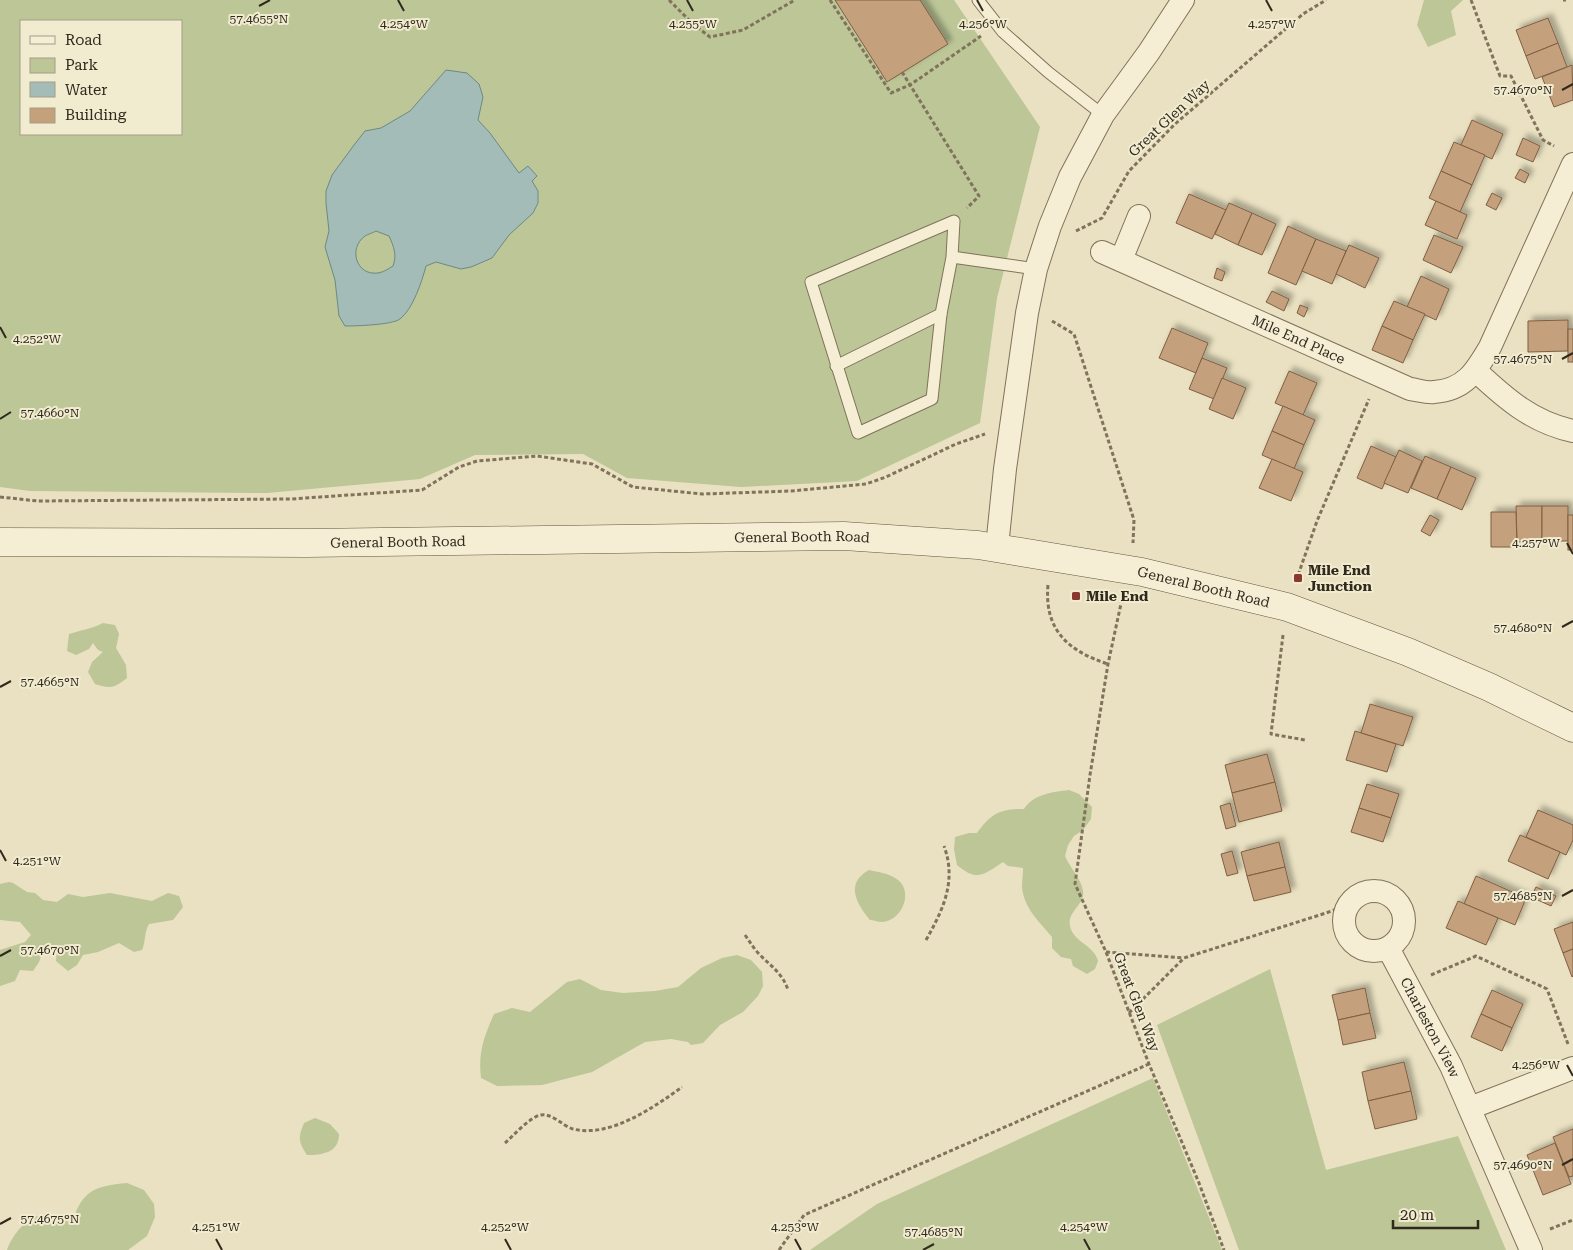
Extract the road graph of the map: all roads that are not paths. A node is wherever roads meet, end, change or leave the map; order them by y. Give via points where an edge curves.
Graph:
1 (978, 0) edge
2 (1183, 0) edge
3 (1103, 115) junction
4 (1573, 164) edge
5 (1139, 216) dead end
6 (952, 258) junction
7 (1036, 269) junction
8 (942, 314) junction
9 (836, 366) junction
10 (1476, 371) junction
11 (1573, 431) edge
12 (0, 542) edge
13 (997, 547) junction
14 (1573, 728) edge
15 (1388, 948) junction
16 (1571, 1058) edge
17 (1470, 1108) junction
18 (1531, 1250) edge

1 - 3 lane via 1003,32
2 - 3 street
3 - 7 street via 1070,178
4 - 10 street, Mile End Place
5 - 10 street, Mile End Place via 1112,256 1410,388 1433,392 1458,386
6 - 7 lane
6 - 8 lane
6 - 9 lane via 954,221 811,282
7 - 13 street via 1027,314
8 - 9 lane
8 - 9 lane via 932,399 858,433
10 - 11 street via 1533,418
12 - 13 street, General Booth Road via 307,543 844,536
13 - 14 street, General Booth Road via 1142,572 1287,607 1408,652
15 - 15 street via 1396,942 1404,924 1400,906 1387,893 1378,890 1360,893 1344,914 1346,934 1360,948 1369,951
15 - 17 street, Charleston View
16 - 17 street
17 - 18 street, Charleston View

